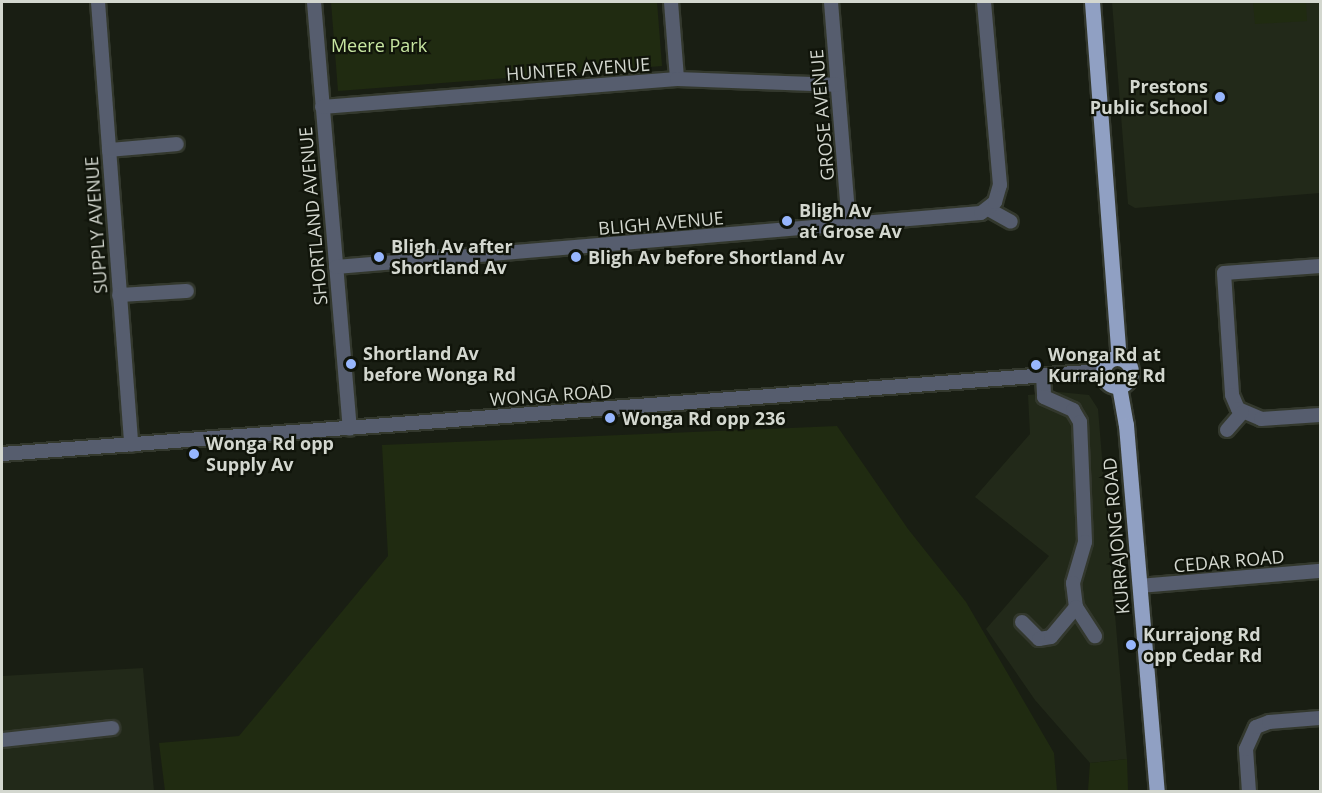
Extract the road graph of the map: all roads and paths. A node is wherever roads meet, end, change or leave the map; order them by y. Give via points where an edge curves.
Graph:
1 (99, 2) edge
2 (314, 2) edge
3 (671, 2) edge
4 (831, 2) edge
5 (984, 2) edge
6 (1092, 2) edge
7 (677, 79) junction
8 (837, 85) junction
9 (322, 107) junction
10 (177, 144) dead end
11 (109, 150) junction
12 (988, 209) junction
13 (1011, 222) dead end
14 (849, 226) junction
15 (1320, 266) edge
16 (336, 267) junction
17 (187, 291) dead end
18 (119, 295) junction
19 (1119, 358) junction
20 (1102, 371) junction
21 (1042, 375) junction
22 (1119, 386) junction
23 (1242, 413) junction
24 (1320, 415) edge
25 (350, 428) junction
26 (1227, 430) dead end
27 (131, 445) junction
28 (2, 454) edge
29 (1320, 571) edge
30 (1140, 586) junction
31 (1076, 607) junction
32 (1022, 622) dead end
33 (1095, 636) dead end
34 (1320, 718) edge
35 (112, 728) dead end
36 (2, 740) edge
37 (1157, 792) edge
38 (1249, 792) edge

1 - 11 street, SUPPLY AVENUE
2 - 9 street, SHORTLAND AVENUE
3 - 7 street
4 - 8 street, GROSE AVENUE
5 - 12 street via 999,185
6 - 19 main road
7 - 8 street, HUNTER AVENUE
7 - 9 street, HUNTER AVENUE
8 - 14 street, GROSE AVENUE
9 - 16 street, SHORTLAND AVENUE
10 - 11 street
11 - 18 street, SUPPLY AVENUE
12 - 13 street
12 - 14 street, BLIGH AVENUE via 972,215
14 - 16 street, BLIGH AVENUE
15 - 23 street via 1224,273 1232,395
16 - 25 street, SHORTLAND AVENUE
17 - 18 street
18 - 27 street, SUPPLY AVENUE
19 - 20 main road via 1109,359
19 - 22 main road via 1131,370 1128,380
20 - 21 street, WONGA ROAD
20 - 22 main road via 1107,382
21 - 25 street, WONGA ROAD
21 - 31 street via 1044,397 1073,410 1080,422 1085,542 1074,571
22 - 30 main road, KURRAJONG ROAD
23 - 24 street via 1261,419
23 - 26 street
25 - 27 street, WONGA ROAD
27 - 28 street, WONGA ROAD
29 - 30 street, CEDAR ROAD
30 - 37 main road, KURRAJONG ROAD
31 - 32 street via 1051,637 1039,639
31 - 33 street
34 - 38 street via 1269,722 1256,728 1246,749
35 - 36 street

